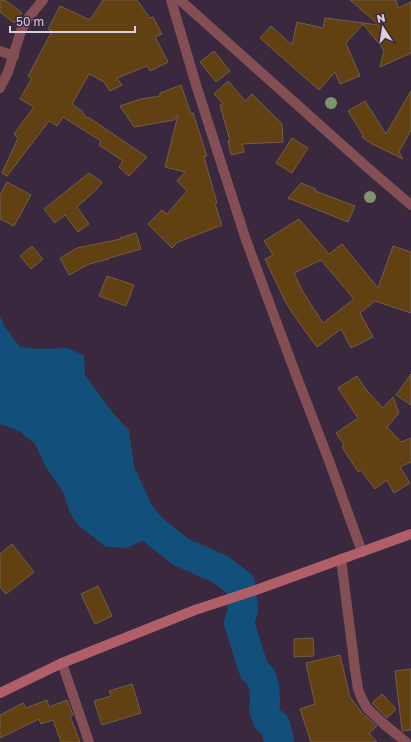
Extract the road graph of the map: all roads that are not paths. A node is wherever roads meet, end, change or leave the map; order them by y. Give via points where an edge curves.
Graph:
1 (43, 0) edge
2 (171, 0) edge
3 (180, 0) edge
4 (0, 51) edge
5 (14, 56) junction
6 (0, 88) edge
7 (411, 205) edge
8 (411, 534) edge
9 (362, 552) junction
10 (341, 559) junction
11 (62, 663) junction
12 (0, 693) edge
13 (89, 742) edge
14 (406, 742) edge

1 - 5 street via 28,17
2 - 9 street via 246,240
3 - 7 street
4 - 5 street
5 - 6 street
8 - 9 street
9 - 10 street
10 - 11 street via 195,610
10 - 14 street via 360,694 367,708
11 - 12 street
11 - 13 street

